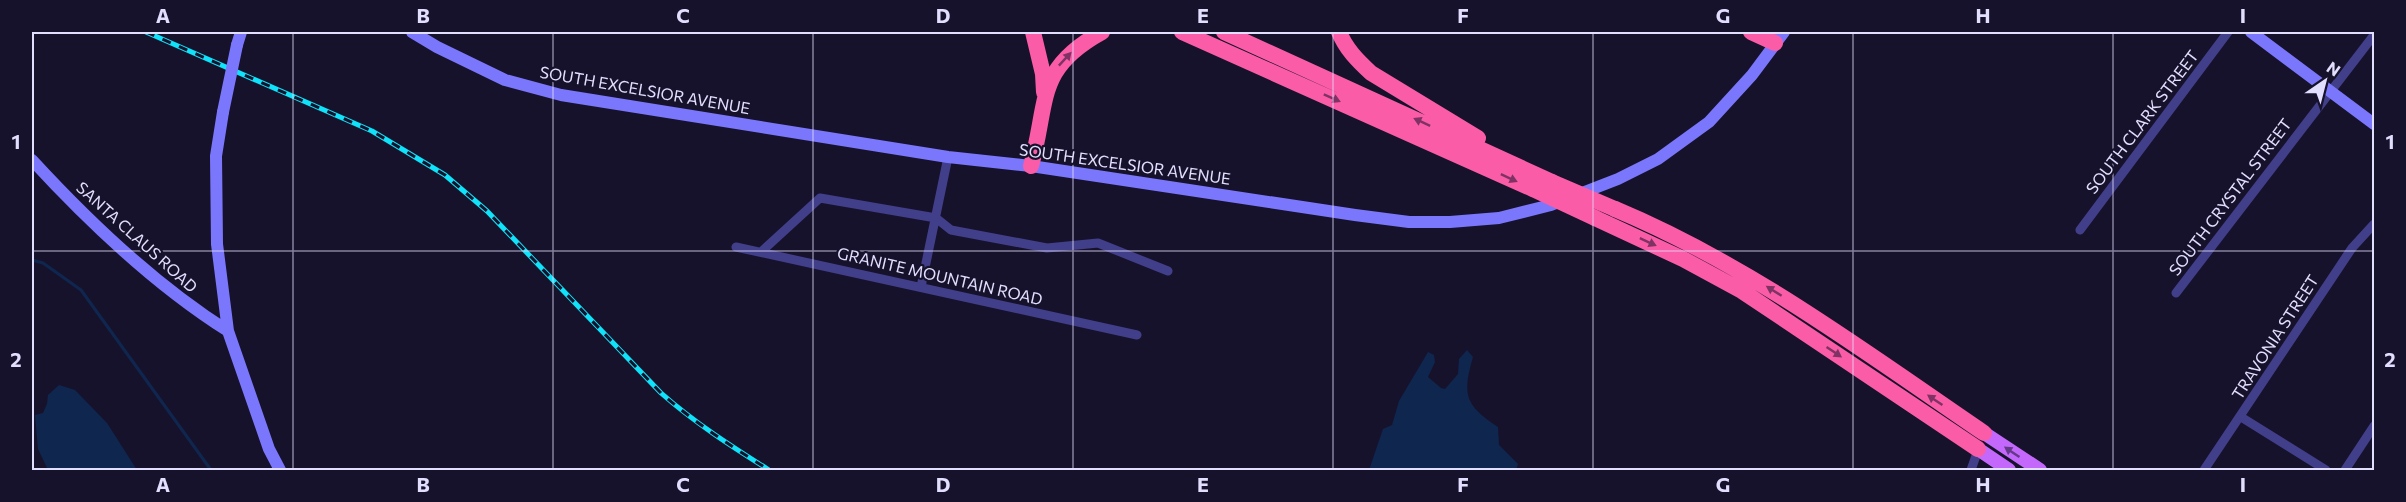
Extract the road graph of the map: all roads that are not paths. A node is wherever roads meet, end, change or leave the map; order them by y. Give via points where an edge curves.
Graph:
1 (241, 32) edge
2 (412, 32) edge
3 (1033, 32) edge
4 (1102, 32) edge
5 (1166, 32) edge
6 (1182, 32) edge
7 (1224, 32) edge
8 (1339, 32) edge
9 (1751, 32) edge
10 (2228, 32) edge
11 (2251, 32) edge
12 (2374, 35) edge
13 (1780, 37) edge
14 (1303, 85) junction
15 (2330, 91) junction
16 (1045, 100) junction
17 (2374, 124) edge
18 (948, 157) junction
19 (32, 160) edge
20 (1031, 166) junction
21 (1550, 181) junction
22 (936, 218) junction
23 (2374, 224) edge
24 (2080, 230) dead end
25 (736, 246) dead end
26 (761, 252) junction
27 (1168, 271) dead end
28 (921, 287) junction
29 (2176, 293) dead end
30 (228, 331) junction
31 (1137, 335) dead end
32 (2241, 417) junction
33 (2374, 426) edge
34 (1984, 433) junction
35 (1978, 449) junction
36 (280, 471) edge
37 (1971, 471) edge
38 (2009, 471) edge
39 (2040, 471) edge
40 (2204, 471) edge
41 (2326, 471) edge
42 (2345, 471) edge

1 - 30 street, bridge via 216,156 217,244
2 - 18 street, SOUTH EXCELSIOR AVENUE via 505,80 561,95
3 - 16 highway
16 -> 4 highway via 1049,82 1066,56
5 - 14 highway
6 - 14 highway
21 -> 7 highway
8 - 21 highway via 1350,52 1371,73
9 - 13 highway
10 - 24 street, SOUTH CLARK STREET
11 - 15 street
12 - 15 street, SOUTH CRYSTAL STREET
13 - 20 street, SOUTH EXCELSIOR AVENUE via 1709,123 1658,159 1551,206 1499,218 1409,222
14 -> 35 highway, bridge via 1683,259 1742,291
15 - 17 street
15 - 29 street, SOUTH CRYSTAL STREET
16 - 20 highway
18 - 20 street, SOUTH EXCELSIOR AVENUE
18 - 22 street
19 - 30 street, SANTA CLAUS ROAD via 152,276
34 -> 21 highway, bridge via 1771,289 1692,245
22 - 26 street via 820,198
22 - 27 street via 951,230 1047,248 1098,243
22 - 28 street
23 - 32 street, TRAVONIA STREET via 2352,248
25 - 26 street, GRANITE MOUNTAIN ROAD
26 - 28 street, GRANITE MOUNTAIN ROAD
28 - 31 street, GRANITE MOUNTAIN ROAD
30 - 36 street
32 - 40 street, TRAVONIA STREET
32 - 41 street
33 - 42 street
34 - 35 street
39 -> 34 main road
35 - 37 street
35 - 38 main road

